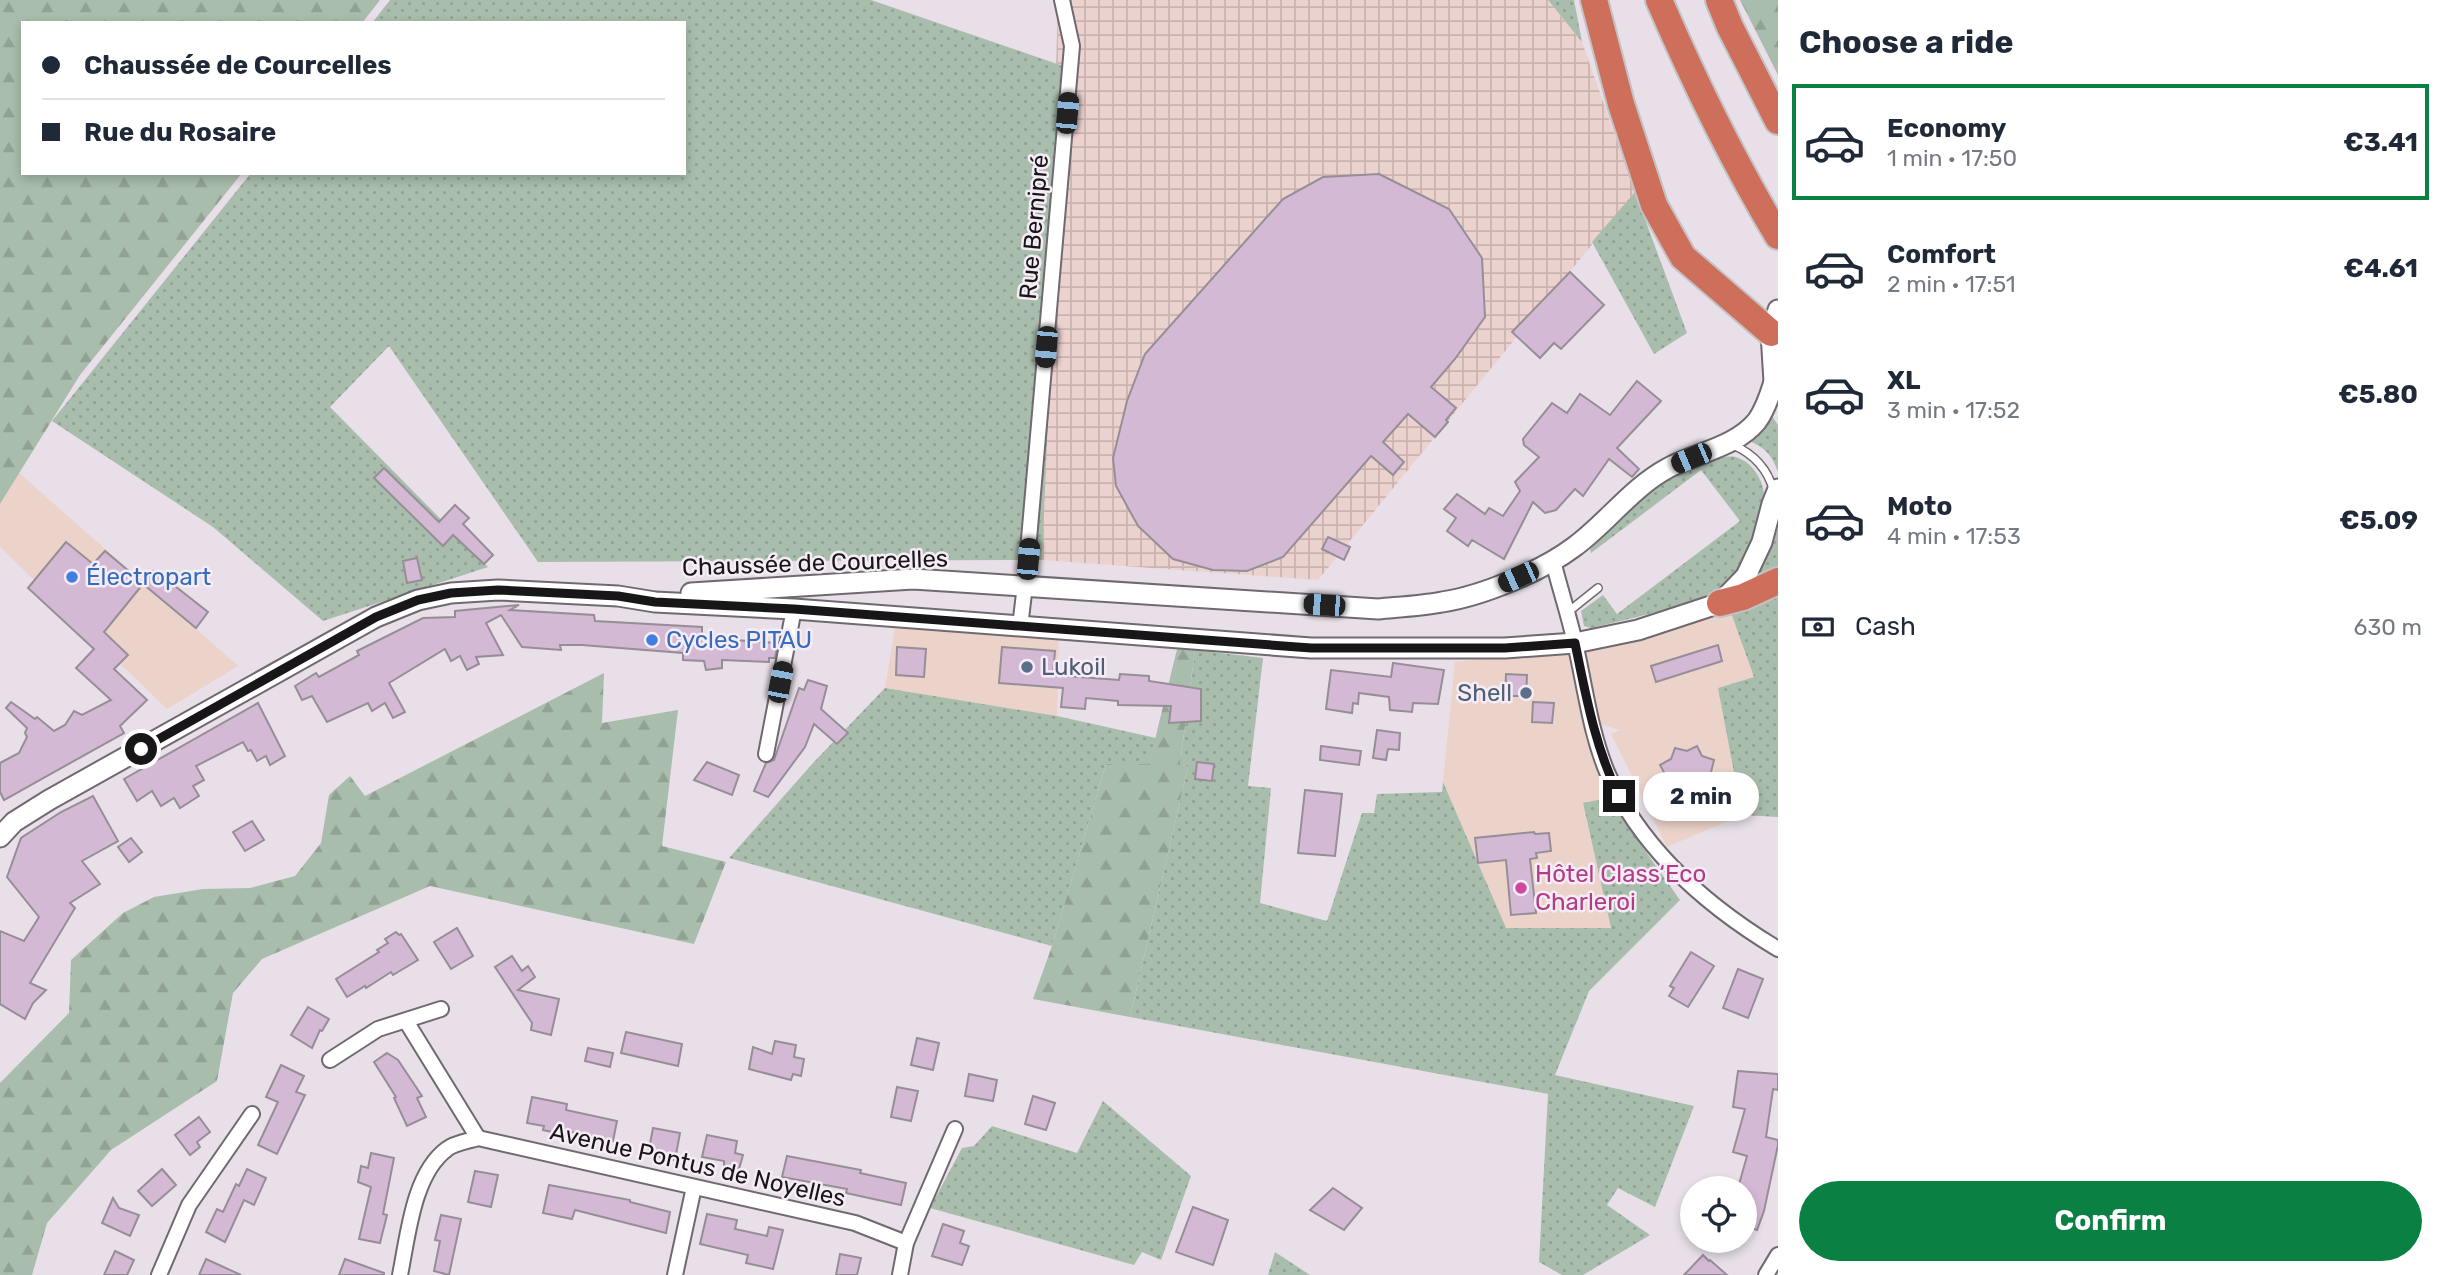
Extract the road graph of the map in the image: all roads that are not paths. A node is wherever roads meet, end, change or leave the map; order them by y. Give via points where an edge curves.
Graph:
1 (1062, 0) edge
2 (1594, 0) edge
3 (1659, 0) edge
4 (1719, 0) edge
5 (1778, 121) edge
6 (1778, 236) edge
7 (1774, 321) edge
8 (1776, 386) edge
9 (1727, 442) junction
10 (1777, 492) edge
11 (1553, 561) junction
12 (1778, 581) edge
13 (802, 585) junction
14 (1025, 586) junction
15 (1598, 588) dead end
16 (618, 596) junction
17 (1720, 603) junction
18 (794, 609) junction
19 (1567, 613) junction
20 (1020, 626) junction
21 (1575, 643) junction
22 (766, 754) dead end
23 (0, 837) edge
24 (1778, 949) edge
25 (441, 1009) dead end
26 (406, 1021) junction
27 (330, 1060) dead end
28 (252, 1114) dead end
29 (955, 1129) dead end
30 (478, 1138) junction
31 (694, 1187) junction
32 (906, 1243) junction
33 (1778, 1255) edge
34 (159, 1275) edge
35 (400, 1275) edge
36 (676, 1275) edge
37 (900, 1275) edge
38 (1766, 1275) edge

1 - 14 street, Rue Bernipré via 1072,46
2 - 7 highway via 1654,205 1683,257
3 - 6 highway
4 - 5 highway
7 - 8 main road
8 - 9 main road, Chaussée de Courcelles via 1757,421
9 - 10 lane via 1747,451 1760,464
9 - 11 main road, Chaussée de Courcelles via 1658,475
10 - 17 main road, Chaussée de Courcelles via 1746,576
11 - 14 main road, Chaussée de Courcelles via 1501,585 1444,602 1378,609
11 - 19 street
12 - 17 highway
13 - 14 main road, Chaussée de Courcelles via 913,579
13 - 16 main road, Chaussée de Courcelles
13 - 18 main road
14 - 20 street, Rue Bernipré
15 - 19 lane
16 - 18 main road, Chaussée de Courcelles
16 - 23 main road, Chaussée de Courcelles via 498,590 418,600 376,617 49,800 14,822
17 - 21 main road, Chaussée de Courcelles via 1638,630
18 - 20 main road, Chaussée de Courcelles
18 - 22 street, Chaussée de Courcelles
19 - 21 street
20 - 21 main road, Chaussée de Courcelles via 1311,648 1505,648
21 - 24 street via 1588,712 1606,771 1626,809 1657,850 1714,907
25 - 26 street
26 - 27 street via 378,1029
26 - 30 street
28 - 34 street via 189,1205
29 - 32 street
30 - 31 street, Avenue Pontus de Noyelles
30 - 35 street via 448,1148 427,1172 415,1201
31 - 32 street, Avenue Pontus de Noyelles via 855,1223
31 - 36 street
32 - 37 street
33 - 38 street

